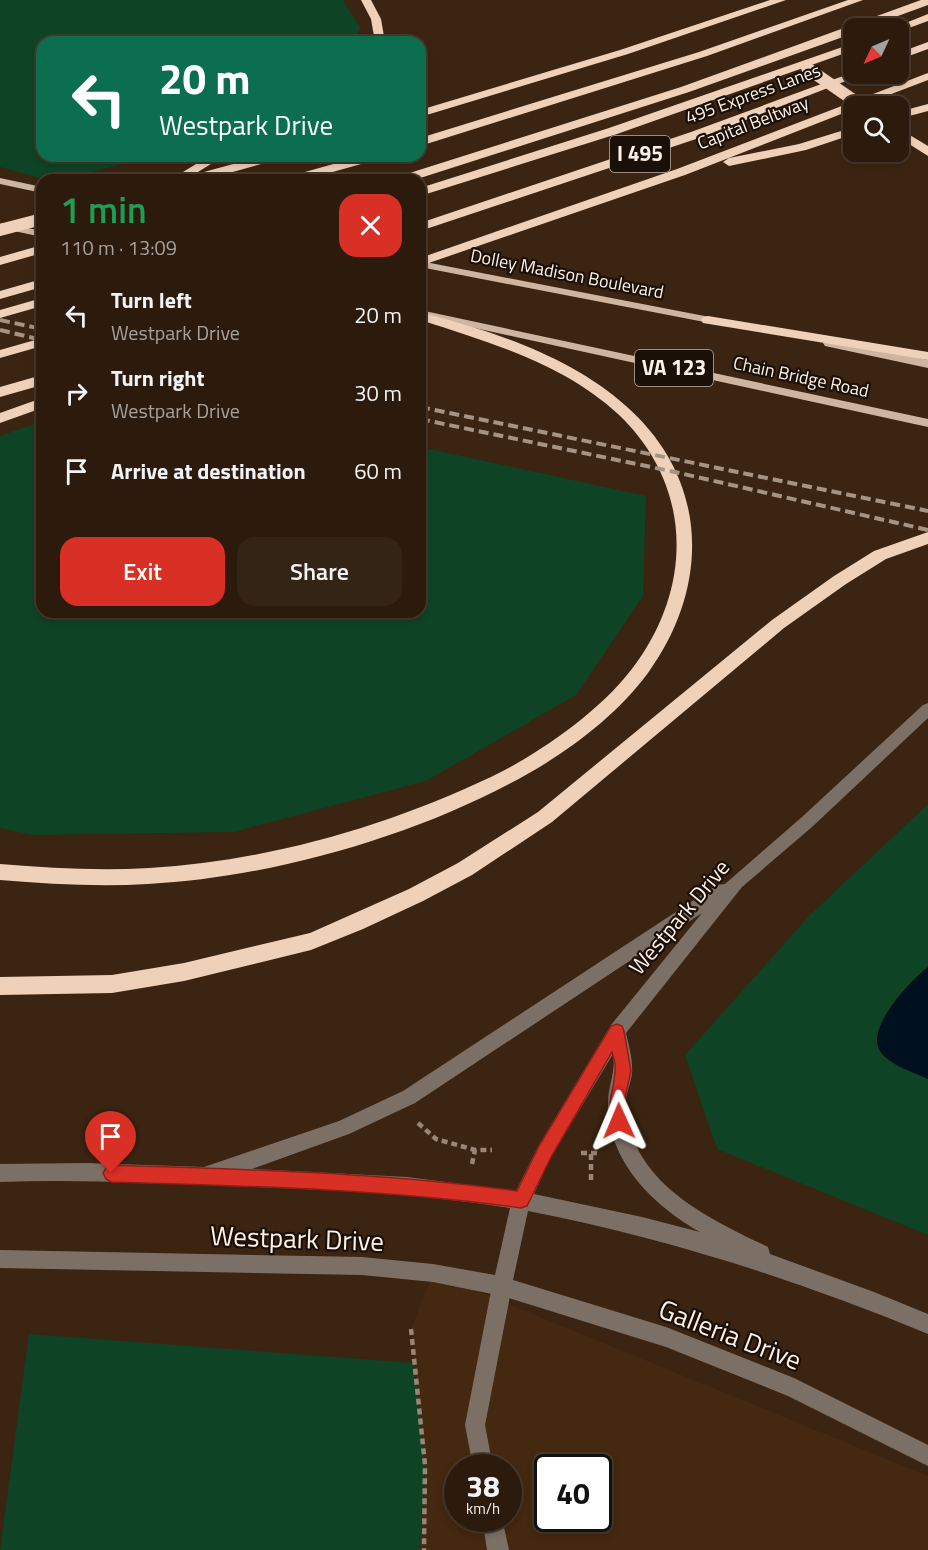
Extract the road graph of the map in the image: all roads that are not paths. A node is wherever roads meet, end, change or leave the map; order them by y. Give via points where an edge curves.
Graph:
1 (366, 0) edge
2 (781, 0) edge
3 (858, 0) edge
4 (928, 1) edge
5 (928, 17) edge
6 (884, 18) edge
7 (909, 25) edge
8 (843, 34) edge
9 (379, 36) edge
10 (928, 45) edge
11 (843, 51) edge
12 (909, 53) edge
13 (787, 55) junction
14 (804, 67) junction
15 (928, 76) edge
16 (843, 80) edge
17 (847, 96) edge
18 (928, 108) edge
19 (426, 112) edge
20 (909, 113) edge
21 (843, 134) edge
22 (909, 139) edge
23 (426, 140) edge
24 (928, 152) edge
25 (208, 162) edge
26 (254, 162) edge
27 (354, 162) edge
28 (681, 172) junction
29 (186, 174) edge
30 (211, 174) edge
31 (312, 174) edge
32 (421, 174) edge
33 (0, 181) edge
34 (36, 189) edge
35 (426, 190) edge
36 (36, 221) edge
37 (0, 225) edge
38 (426, 225) edge
39 (0, 230) edge
40 (36, 233) edge
41 (36, 251) edge
42 (0, 261) edge
43 (426, 261) edge
44 (426, 264) edge
45 (36, 285) edge
46 (0, 295) edge
47 (36, 304) edge
48 (0, 314) edge
49 (426, 316) edge
50 (426, 317) edge
51 (708, 320) junction
52 (36, 344) edge
53 (0, 354) edge
54 (928, 356) edge
55 (928, 364) edge
56 (36, 382) edge
57 (0, 392) edge
58 (36, 406) edge
59 (0, 418) edge
60 (928, 423) edge
61 (928, 538) edge
62 (928, 709) edge
63 (0, 872) edge
64 (736, 882) junction
65 (0, 986) edge
66 (617, 1031) junction
67 (0, 1173) edge
68 (200, 1176) junction
69 (521, 1200) junction
70 (0, 1259) edge
71 (804, 1276) junction
72 (502, 1286) junction
73 (928, 1324) edge
74 (481, 1454) edge
75 (928, 1456) edge
76 (495, 1532) edge
77 (498, 1550) edge

1 - 9 highway
2 - 19 highway
3 - 23 highway via 703,54
4 - 6 highway
5 - 7 highway
8 - 13 highway
10 - 12 highway
11 - 14 highway
13 - 14 highway
13 - 32 highway
14 - 17 highway, bridge
14 - 35 highway
15 - 28 highway, Capital Beltway / I 495
16 - 38 highway, 495 Express Lanes / I 495 via 695,135
18 - 20 highway
21 - 28 highway via 802,147
22 - 24 highway
25 - 29 highway
26 - 30 highway
27 - 31 highway
28 - 43 highway, Capital Beltway / I 495
33 - 34 main road
36 - 39 highway, bridge
37 - 40 main road
41 - 42 highway
44 - 51 main road, Dolley Madison Boulevard / VA 123
45 - 46 highway
47 - 48 highway
49 - 60 main road, Chain Bridge Road / VA 123
50 - 63 highway via 533,354 570,372 626,412 672,475 682,500 686,531 684,567 676,607 642,668 615,698 545,753 504,778 403,822 288,855 152,876
51 - 54 highway
51 - 55 main road, Chain Bridge Road / VA 123
52 - 53 highway
56 - 57 highway
58 - 59 highway
61 - 65 highway via 880,555 840,580 778,624 545,817 465,869 406,900 311,941 184,972 112,984
62 - 64 street, Westpark Drive
64 - 66 street, Westpark Drive
64 - 68 street via 409,1097 343,1128
66 - 69 street, Westpark Drive via 545,1151
66 - 71 street via 624,1071 617,1098 619,1121 625,1148 640,1173 664,1198 701,1225
67 - 68 street
68 - 69 street via 403,1186
69 - 71 street via 687,1239
69 - 72 street, Westpark Drive
70 - 72 street, Westpark Drive via 362,1266 434,1273
71 - 73 street
72 - 74 street via 475,1425
72 - 75 street, Galleria Drive via 666,1337 795,1388
76 - 77 street

